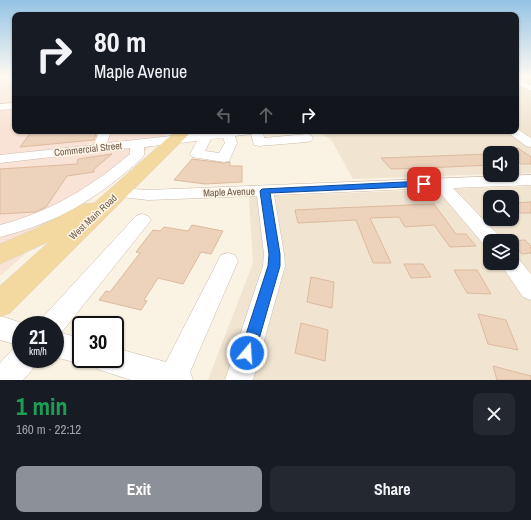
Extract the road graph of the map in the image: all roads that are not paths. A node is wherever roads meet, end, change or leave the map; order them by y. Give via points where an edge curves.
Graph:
1 (12, 106) edge
2 (0, 107) edge
3 (104, 134) edge
4 (242, 134) edge
5 (517, 134) edge
6 (180, 135) edge
7 (258, 136) edge
8 (308, 138) dead end
9 (204, 139) junction
10 (230, 139) junction
11 (531, 143) edge
12 (137, 144) junction
13 (99, 148) junction
14 (0, 159) edge
15 (531, 180) edge
16 (440, 183) junction
17 (265, 191) junction
18 (119, 193) junction
19 (142, 220) dead end
20 (0, 231) edge
21 (486, 234) edge
22 (0, 254) edge
23 (228, 261) dead end
24 (515, 270) edge
25 (531, 290) edge
26 (0, 304) edge
27 (60, 316) edge
28 (0, 328) edge
29 (12, 331) edge
30 (124, 364) edge
31 (15, 368) edge
32 (169, 378) edge
33 (4, 380) edge
34 (239, 380) edge

1 - 2 street
3 - 13 street
4 - 10 street
5 - 11 street
6 - 9 street, Commercial Street
6 - 12 street, Commercial Street
6 - 18 main road, West Main Road
7 - 8 street
7 - 10 street
9 - 10 street, Commercial Street
9 - 10 street via 197,154 224,158
12 - 13 street, Commercial Street
12 - 20 street via 137,155 117,173 65,209 21,227
13 - 14 street, Commercial Street
15 - 16 street, Maple Avenue
16 - 17 street, Maple Avenue
16 - 21 street
17 - 18 street, Maple Avenue via 148,195
17 - 34 street via 274,266
18 - 22 main road via 63,224
18 - 26 main road, West Main Road
19 - 27 street
23 - 32 street
24 - 25 street
28 - 29 street
30 - 32 street
31 - 33 street

